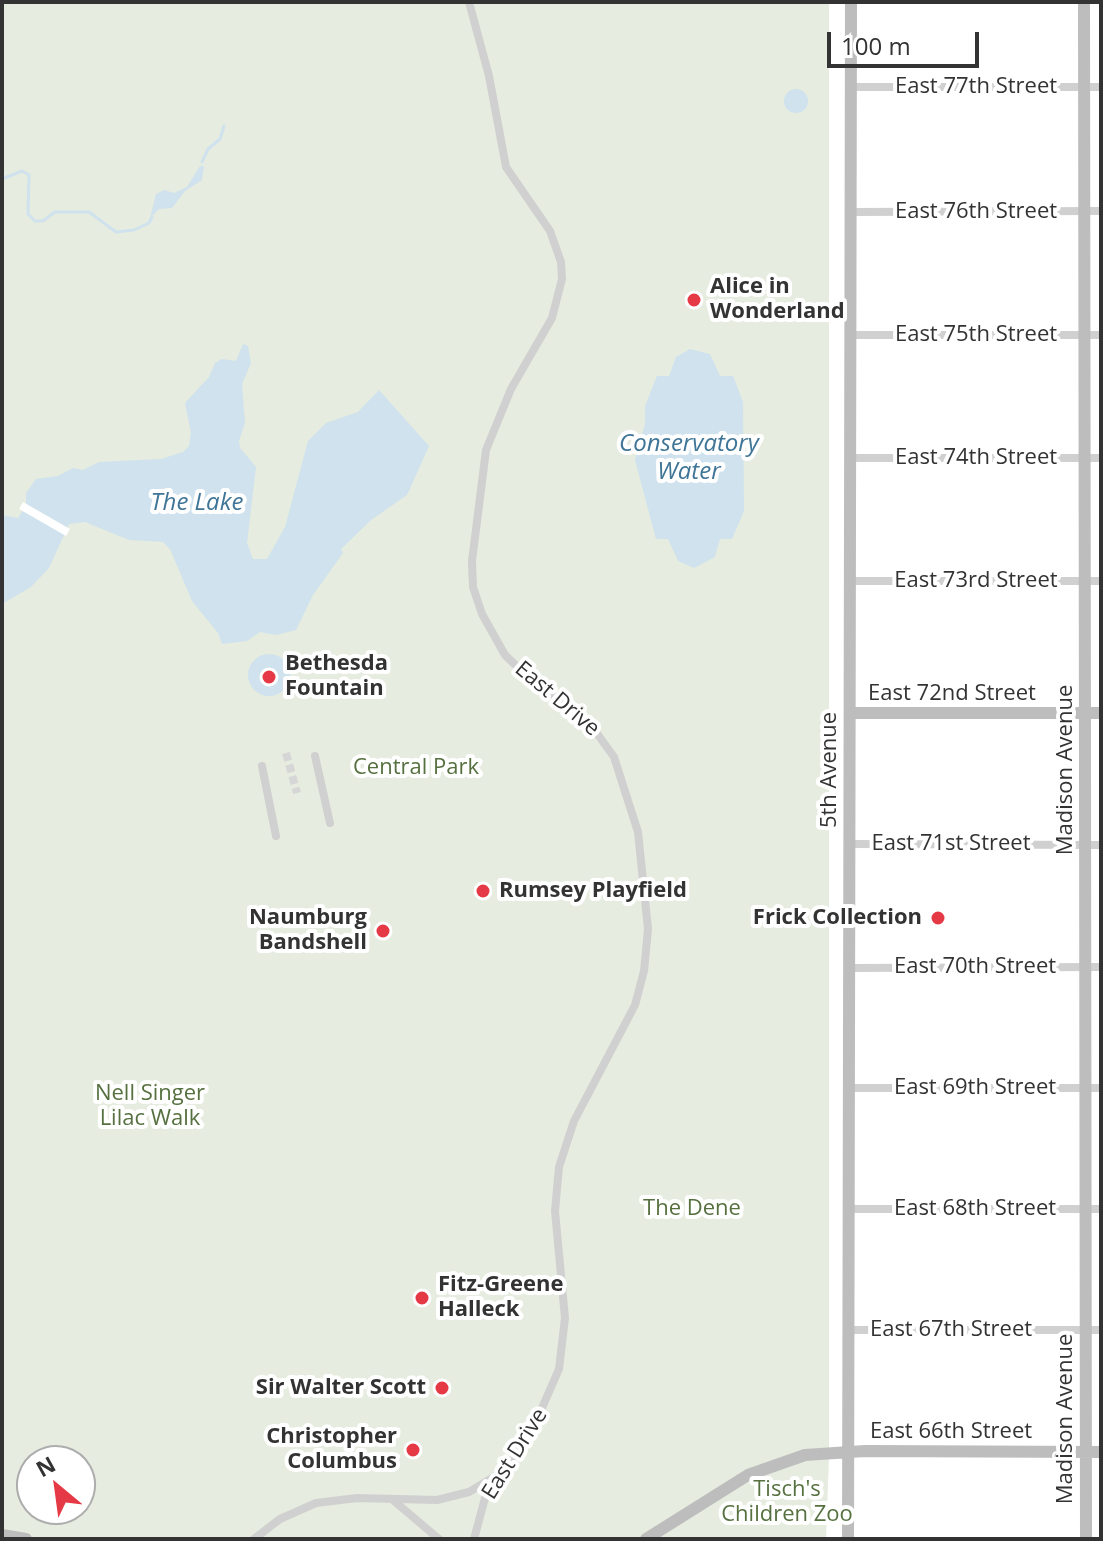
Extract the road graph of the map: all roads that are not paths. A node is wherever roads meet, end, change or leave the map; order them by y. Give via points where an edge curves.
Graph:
1 (469, 2) edge
2 (851, 2) edge
3 (1084, 2) edge
4 (851, 87) junction
5 (1084, 87) junction
6 (1101, 87) edge
7 (1084, 211) junction
8 (1101, 211) edge
9 (851, 212) junction
10 (850, 335) junction
11 (1086, 335) junction
12 (1101, 335) edge
13 (850, 458) junction
14 (1086, 458) junction
15 (1101, 458) edge
16 (850, 581) junction
17 (1086, 581) junction
18 (1101, 581) edge
19 (850, 713) junction
20 (1086, 713) junction
21 (1101, 713) edge
22 (315, 756) dead end
23 (262, 766) dead end
24 (330, 823) dead end
25 (276, 836) dead end
26 (849, 844) junction
27 (1086, 845) junction
28 (1101, 845) edge
29 (1085, 967) junction
30 (1101, 967) edge
31 (849, 968) junction
32 (849, 1088) junction
33 (1085, 1088) junction
34 (1101, 1088) edge
35 (849, 1209) junction
36 (1085, 1209) junction
37 (1101, 1209) edge
38 (849, 1330) junction
39 (1086, 1330) junction
40 (1101, 1330) edge
41 (849, 1452) junction
42 (1086, 1452) junction
43 (1101, 1452) edge
44 (503, 1471) junction
45 (393, 1500) junction
46 (2, 1535) edge
47 (26, 1539) edge
48 (254, 1539) edge
49 (439, 1539) edge
50 (474, 1539) edge
51 (646, 1539) edge
52 (848, 1539) edge
53 (1086, 1539) edge

1 - 44 street, East Drive via 506,167 550,231 562,271 556,309 489,439 472,579 487,625 518,669 603,738 628,793 642,862 647,940 639,994 574,1121 559,1167 555,1211 564,1346 556,1378 539,1420
2 - 4 main road, 5th Avenue
3 - 5 main road, Madison Avenue
4 - 5 street, East 77th Street
4 - 9 main road, 5th Avenue
5 - 6 street, East 77th Street
5 - 7 main road, Madison Avenue
7 - 8 street, East 76th Street
7 - 9 street, East 76th Street
7 - 11 main road, Madison Avenue
9 - 10 main road, 5th Avenue
10 - 11 street, East 75th Street
10 - 13 main road, 5th Avenue
11 - 12 street, East 75th Street
11 - 14 main road, Madison Avenue
13 - 14 street, East 74th Street
13 - 16 main road, 5th Avenue
14 - 15 street, East 74th Street
14 - 17 main road, Madison Avenue
16 - 17 street, East 73rd Street
16 - 19 main road, 5th Avenue
17 - 18 street, East 73rd Street
17 - 20 main road, Madison Avenue
19 - 20 main road, East 72nd Street
19 - 26 main road, 5th Avenue
20 - 21 main road, East 72nd Street
20 - 27 main road, Madison Avenue
22 - 24 street
23 - 25 street
26 - 27 street, East 71st Street
26 - 31 main road, 5th Avenue
27 - 28 street, East 71st Street
27 - 29 main road, Madison Avenue
29 - 30 street, East 70th Street
29 - 31 street, East 70th Street
29 - 33 main road, Madison Avenue
31 - 32 main road, 5th Avenue
32 - 33 street, East 69th Street
32 - 35 main road, 5th Avenue
33 - 34 street, East 69th Street
33 - 36 main road, Madison Avenue
35 - 36 street, East 68th Street
35 - 38 main road, 5th Avenue
36 - 37 street, East 68th Street
36 - 39 main road, Madison Avenue
38 - 39 street, East 67th Street
38 - 41 main road, 5th Avenue
39 - 40 street, East 67th Street
39 - 42 main road, Madison Avenue
41 - 42 main road, East 66th Street
41 - 51 main road, East 66th Street via 791,1459 726,1489
41 - 52 main road, 5th Avenue
42 - 43 main road, East 66th Street
42 - 53 main road, Madison Avenue
44 - 45 street via 455,1497
44 - 50 street, East Drive via 485,1498
45 - 48 street via 316,1503 280,1519
45 - 49 street
46 - 47 main road

